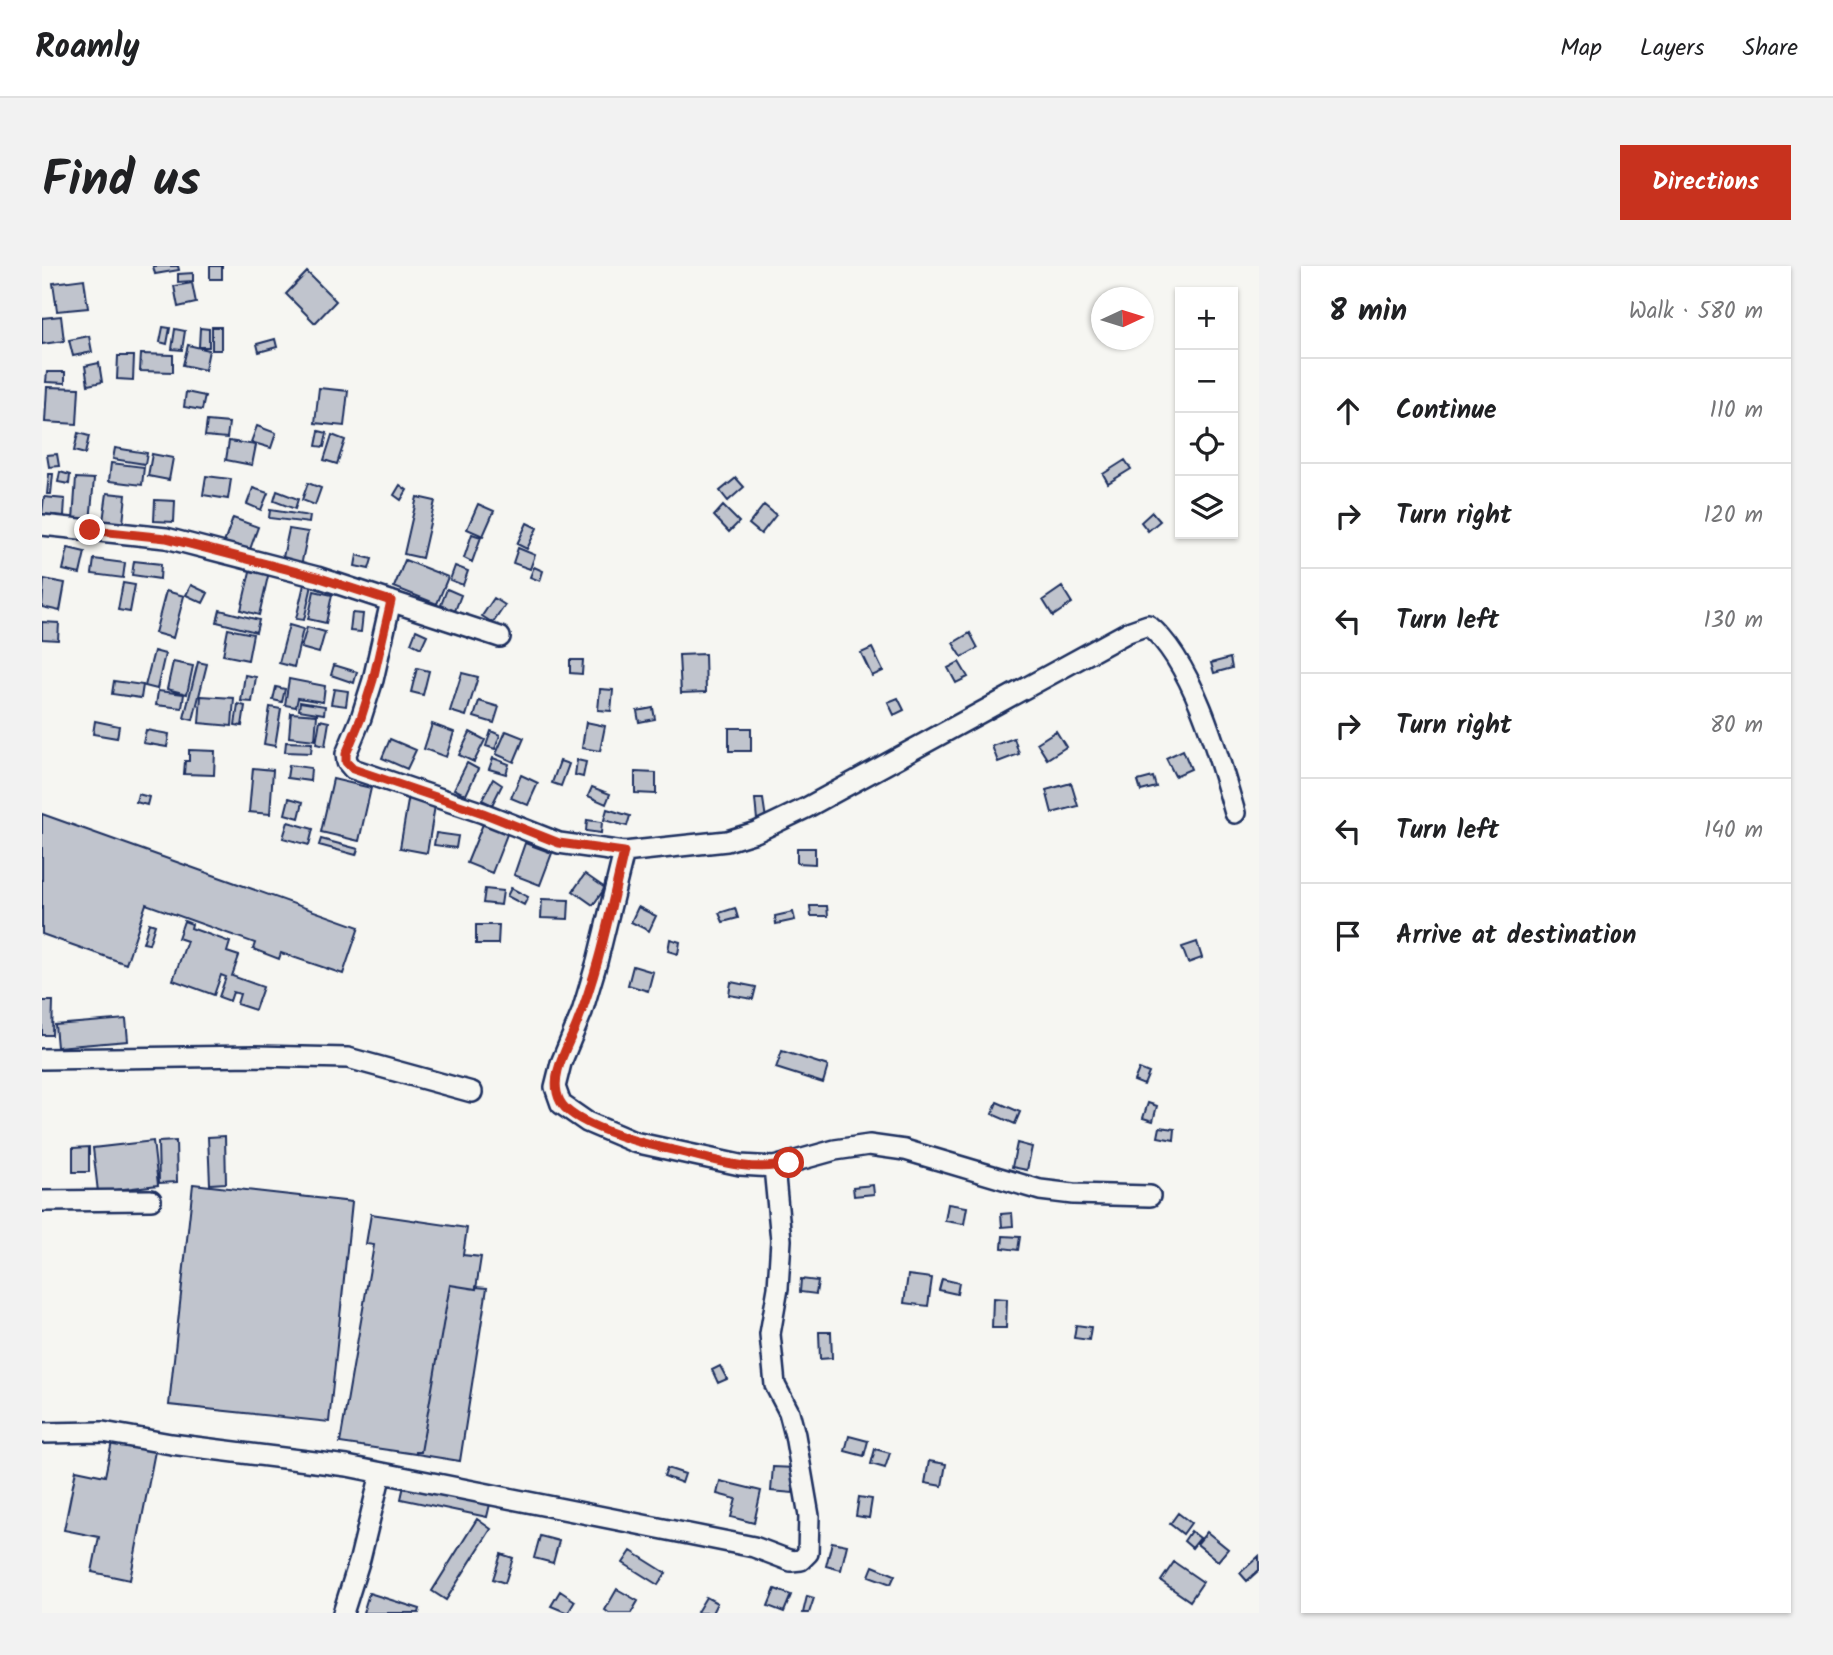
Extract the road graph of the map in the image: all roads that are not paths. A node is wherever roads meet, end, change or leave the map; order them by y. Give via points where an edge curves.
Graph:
1 (42, 526) edge
2 (391, 601) junction
3 (500, 637) dead end
4 (1235, 813) dead end
5 (624, 852) junction
6 (42, 1059) edge
7 (472, 1092) dead end
8 (774, 1167) junction
9 (1150, 1195) dead end
10 (151, 1200) dead end
11 (42, 1201) edge
12 (42, 1433) edge
13 (381, 1473) junction
14 (343, 1613) edge

1 - 2 street via 166,538
2 - 3 street
2 - 5 street via 373,680 346,762 353,769 559,843
4 - 5 street via 1186,673 1172,648 1148,625 757,832 727,841
5 - 8 street via 597,962 555,1087 561,1104 587,1122 634,1142 740,1165
6 - 7 street via 348,1058
8 - 9 street via 869,1144 905,1150 1040,1190
8 - 13 street via 781,1240 770,1334 775,1385 796,1435 809,1516 808,1553 801,1560
10 - 11 street
12 - 13 street via 103,1432
13 - 14 street

